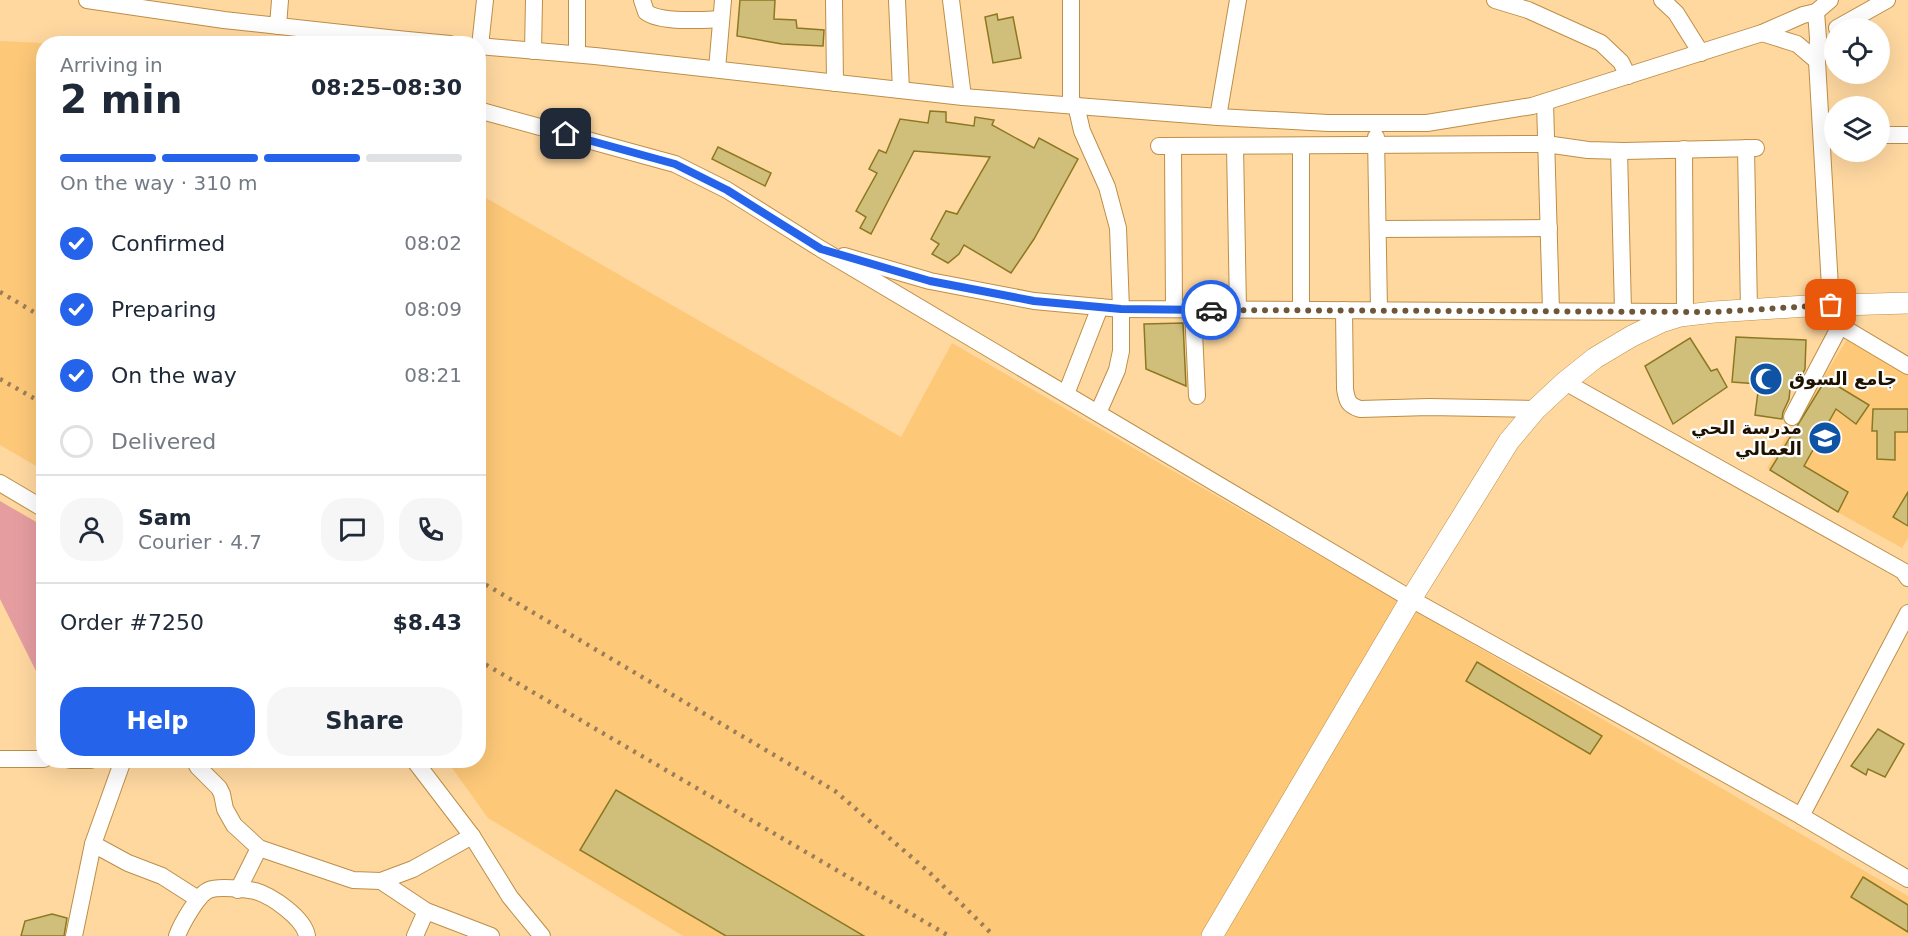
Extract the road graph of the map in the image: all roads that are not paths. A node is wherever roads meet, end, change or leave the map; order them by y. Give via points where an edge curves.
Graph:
1 (87, 0) edge
2 (280, 0) edge
3 (485, 0) edge
4 (534, 0) edge
5 (577, 0) edge
6 (642, 0) edge
7 (723, 0) edge
8 (834, 0) edge
9 (897, 0) edge
10 (951, 0) edge
11 (1071, 0) edge
12 (1238, 0) edge
13 (1496, 0) edge
14 (1662, 0) edge
15 (1830, 0) edge
16 (1887, 0) edge
17 (1678, 6) edge
18 (1816, 12) junction
19 (1855, 18) edge
20 (720, 19) junction
21 (278, 26) junction
22 (1762, 33) junction
23 (358, 36) edge
24 (480, 36) edge
25 (1824, 36) edge
26 (1818, 39) junction
27 (486, 47) edge
28 (533, 51) junction
29 (1701, 53) junction
30 (577, 54) junction
31 (1817, 61) junction
32 (717, 69) junction
33 (1628, 76) junction
34 (834, 82) junction
35 (902, 90) junction
36 (963, 97) junction
37 (1545, 102) junction
38 (1074, 104) junction
39 (1824, 108) edge
40 (486, 112) edge
41 (1218, 117) junction
42 (1376, 123) junction
43 (1890, 135) edge
44 (1908, 135) edge
45 (1546, 144) junction
46 (1235, 146) junction
47 (1301, 146) junction
48 (1376, 146) junction
49 (1684, 149) junction
50 (1908, 149) edge
51 (1619, 151) junction
52 (1828, 162) edge
53 (1549, 228) junction
54 (1378, 229) junction
55 (821, 249) junction
56 (1908, 303) edge
57 (1831, 305) junction
58 (1807, 306) junction
59 (1100, 307) junction
60 (1121, 309) junction
61 (1174, 309) junction
62 (1193, 310) junction
63 (1238, 310) junction
64 (1301, 310) junction
65 (1344, 310) junction
66 (1379, 310) junction
67 (1749, 310) junction
68 (1551, 311) junction
69 (1623, 311) junction
70 (1685, 312) junction
71 (1714, 312) junction
72 (1840, 326) junction
73 (1908, 366) edge
74 (1565, 382) junction
75 (1066, 394) junction
76 (1197, 396) dead end
77 (1536, 409) junction
78 (1098, 413) junction
79 (1792, 417) dead end
80 (0, 483) edge
81 (36, 504) edge
82 (1906, 571) edge
83 (1411, 599) junction
84 (1908, 613) edge
85 (0, 759) edge
86 (36, 759) edge
87 (120, 768) edge
88 (199, 768) edge
89 (420, 768) edge
90 (1801, 816) junction
91 (472, 836) junction
92 (93, 844) junction
93 (259, 848) junction
94 (1908, 879) edge
95 (381, 881) junction
96 (238, 890) junction
97 (198, 899) junction
98 (426, 911) junction
99 (534, 933) edge
100 (74, 936) edge
101 (177, 936) edge
102 (307, 936) edge
103 (416, 936) edge
104 (491, 936) edge
105 (1212, 936) edge

1 - 21 street
2 - 21 street
3 - 24 street
4 - 28 street
5 - 30 street
6 - 20 street via 646,12 653,16 690,21
7 - 20 street
8 - 34 street
9 - 35 street
10 - 36 street
11 - 38 street
12 - 41 street
13 - 33 street via 1601,43 1621,62
14 - 17 street
15 - 18 street
16 - 19 street
17 - 29 street
18 - 22 street
18 - 26 street
20 - 32 street
21 - 23 street
22 - 29 street
22 - 31 street via 1797,44
25 - 26 street
26 - 31 street
27 - 28 street
28 - 30 street
29 - 33 street
30 - 32 street
31 - 39 street
32 - 34 street
33 - 37 street
34 - 35 street
35 - 36 street
36 - 38 street
37 - 42 street via 1427,123
37 - 45 street
38 - 41 street
38 - 60 street via 1107,187 1118,228
40 - 55 street via 675,164 727,190
41 - 42 street
42 - 48 street
43 - 44 street
44 - 50 street
45 - 48 street
45 - 51 street
45 - 53 street
46 - 47 street
46 - 61 street via 1166,146
46 - 63 street
47 - 48 street
47 - 64 street
48 - 54 street
49 - 51 street
49 - 67 street via 1751,148
49 - 70 street
51 - 69 street
52 - 57 street
53 - 54 street
53 - 68 street
54 - 66 street
55 - 59 street via 930,281 1034,301
55 - 75 street
56 - 57 main road
57 - 58 main road
58 - 67 main road
58 - 72 street
59 - 60 street
59 - 75 street
60 - 61 street
60 - 78 street via 1117,370
61 - 62 street
62 - 63 street
62 - 76 street
63 - 64 street
64 - 65 street
65 - 66 street
65 - 77 street via 1345,389 1347,402 1352,406
66 - 68 street
67 - 71 main road
68 - 69 street
69 - 70 street
70 - 71 street
71 - 74 main road via 1660,322 1595,358
72 - 73 street
72 - 79 street
74 - 77 main road
74 - 82 street
75 - 78 street
77 - 83 main road via 1509,441
78 - 83 street
80 - 81 street
83 - 90 street
83 - 105 main road
84 - 90 street
85 - 86 street
87 - 92 street
88 - 93 street via 219,788 234,825
89 - 91 street
90 - 94 street
91 - 95 street via 413,869
91 - 99 street
92 - 97 street via 162,876
92 - 100 street
93 - 95 street via 353,880
93 - 96 street
95 - 98 street
96 - 97 street via 208,890
96 - 102 street via 256,892 276,901 291,913
97 - 101 street
98 - 103 street
98 - 104 street

